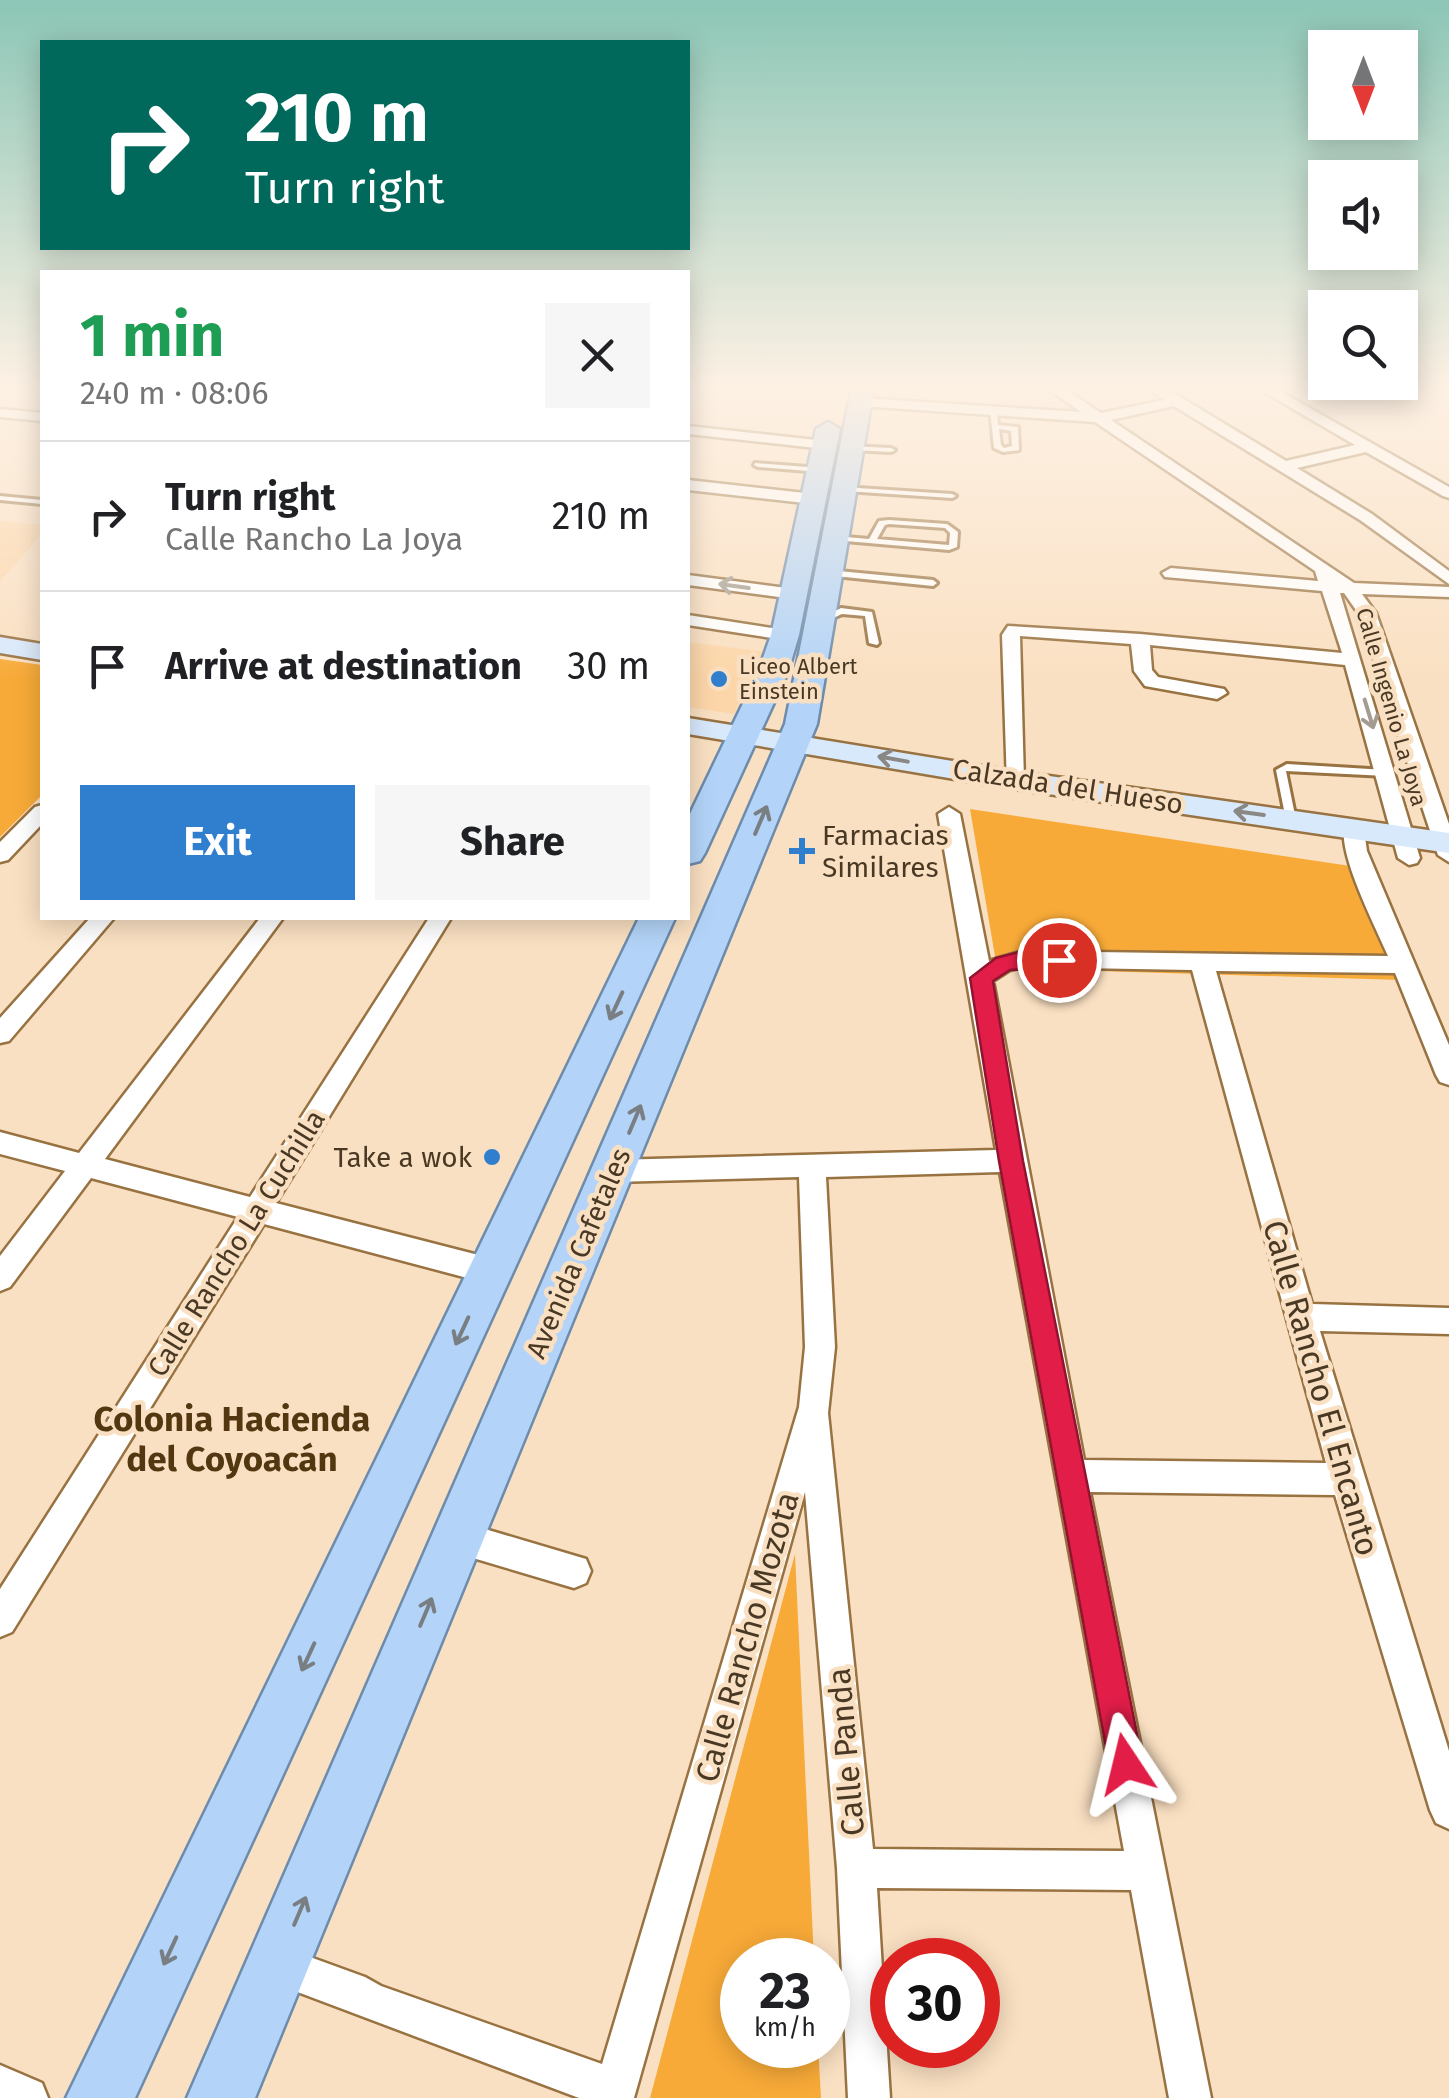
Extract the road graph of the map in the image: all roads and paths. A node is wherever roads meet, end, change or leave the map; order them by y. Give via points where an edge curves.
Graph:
1 (821, 484) edge
2 (843, 484) edge
3 (1198, 484) edge
4 (1312, 484) edge
5 (690, 485) edge
6 (845, 489) junction
7 (952, 496) dead end
8 (0, 498) edge
9 (814, 500) junction
10 (40, 502) edge
11 (834, 538) junction
12 (871, 542) junction
13 (828, 573) junction
14 (1172, 573) dead end
15 (1449, 578) edge
16 (690, 580) edge
17 (1334, 582) junction
18 (933, 583) dead end
19 (1449, 592) edge
20 (782, 593) junction
21 (690, 620) edge
22 (820, 622) junction
23 (0, 624) edge
24 (40, 630) edge
25 (771, 633) junction
26 (1140, 639) junction
27 (874, 643) dead end
28 (0, 645) edge
29 (40, 652) edge
30 (1352, 660) junction
31 (1217, 693) dead end
32 (690, 727) edge
33 (739, 745) junction
34 (690, 751) edge
35 (789, 753) junction
36 (1386, 773) junction
37 (1014, 780) junction
38 (40, 814) edge
39 (949, 814) dead end
40 (1291, 820) junction
41 (1354, 840) junction
42 (1406, 847) junction
43 (690, 848) edge
44 (1448, 851) edge
45 (0, 854) edge
46 (101, 920) edge
47 (270, 920) edge
48 (439, 920) edge
49 (656, 920) edge
50 (1202, 963) junction
51 (1403, 965) junction
52 (981, 978) junction
53 (0, 1034) edge
54 (1449, 1075) edge
55 (0, 1143) edge
56 (1011, 1161) junction
57 (84, 1166) junction
58 (812, 1166) junction
59 (612, 1172) junction
60 (257, 1210) junction
61 (490, 1271) junction
62 (0, 1278) edge
63 (1300, 1317) junction
64 (1449, 1321) edge
65 (814, 1407) junction
66 (1073, 1476) junction
67 (1346, 1479) junction
68 (458, 1538) junction
69 (574, 1571) dead end
70 (0, 1620) edge
71 (1449, 1810) edge
72 (856, 1868) junction
73 (1146, 1872) junction
74 (277, 1966) junction
75 (0, 2086) edge
76 (614, 2094) edge
77 (27, 2098) edge
78 (100, 2098) edge
79 (221, 2098) edge
80 (870, 2098) edge
81 (1190, 2098) edge

1 - 9 main road, Avenida Cafetales
2 - 6 main road, Avenida Cafetales
3 - 17 street, Calle Ingenio La Joya
4 - 15 street
5 - 9 street
6 - 7 lane
6 - 11 main road, Avenida Cafetales
8 - 10 lane
9 - 20 main road, Avenida Cafetales
11 - 12 lane
11 - 13 main road, Avenida Cafetales
12 - 12 lane via 889,522 954,532 949,548
13 - 18 lane
13 - 22 main road, Avenida Cafetales
14 - 17 street
20 -> 16 street
17 - 19 street
17 - 30 street, Calle Ingenio La Joya
17 - 44 street, Calle Ingenio La Joya via 1367,612
20 - 25 main road, Avenida Cafetales
21 - 25 street
22 - 27 lane via 841,611 869,614
22 - 35 main road, Avenida Cafetales via 802,724
23 - 24 main road
25 - 33 main road, Avenida Cafetales via 773,672
26 - 30 street
26 - 31 street via 1143,671 1152,682
26 - 37 street via 1014,630
28 - 29 main road
30 -> 36 street, Calle Ingenio La Joya
32 - 33 main road, Calzada del Hueso
33 - 34 main road, Calzada del Hueso
33 - 35 main road, Calzada del Hueso
33 - 43 main road, Avenida Cafetales via 702,810
37 -> 35 main road, Calzada del Hueso
35 - 41 main road, Calzada del Hueso via 951,792
59 -> 35 main road, Avenida Cafetales
36 - 40 lane via 1287,767 1281,770
36 - 42 street, Calle Ingenio La Joya
40 -> 37 main road, Calzada del Hueso
38 - 45 street
39 - 52 street
40 - 41 main road, Calzada del Hueso
41 - 42 main road, Calzada del Hueso
41 - 51 street
42 - 44 main road, Calzada del Hueso
46 - 53 street
47 - 57 street
48 - 60 street, Calle Rancho La Cuchilla
49 -> 61 main road
50 - 51 street
50 - 52 street via 1023,959
50 - 63 street, Calle Rancho El Encanto
51 - 54 street
52 - 56 street
55 - 57 street
56 - 58 street
56 - 66 street
57 - 60 street
57 - 62 street
58 - 59 street
58 - 65 street, Calle Rancho Mozota via 820,1348
59 - 68 main road, Avenida Cafetales
60 - 61 street
60 - 70 street, Calle Rancho La Cuchilla
61 -> 78 main road
63 - 64 street
63 - 67 street, Calle Rancho El Encanto
65 - 72 street, Calle Panda
65 - 76 street, Calle Rancho Mozota
66 - 67 street
66 - 73 street
67 - 71 street, Calle Rancho El Encanto
68 - 69 street
74 -> 68 main road, Avenida Cafetales
72 - 73 street
72 - 80 street, Calle Panda
73 - 81 street
74 - 76 street
74 - 79 main road, Avenida Cafetales
75 - 77 street

